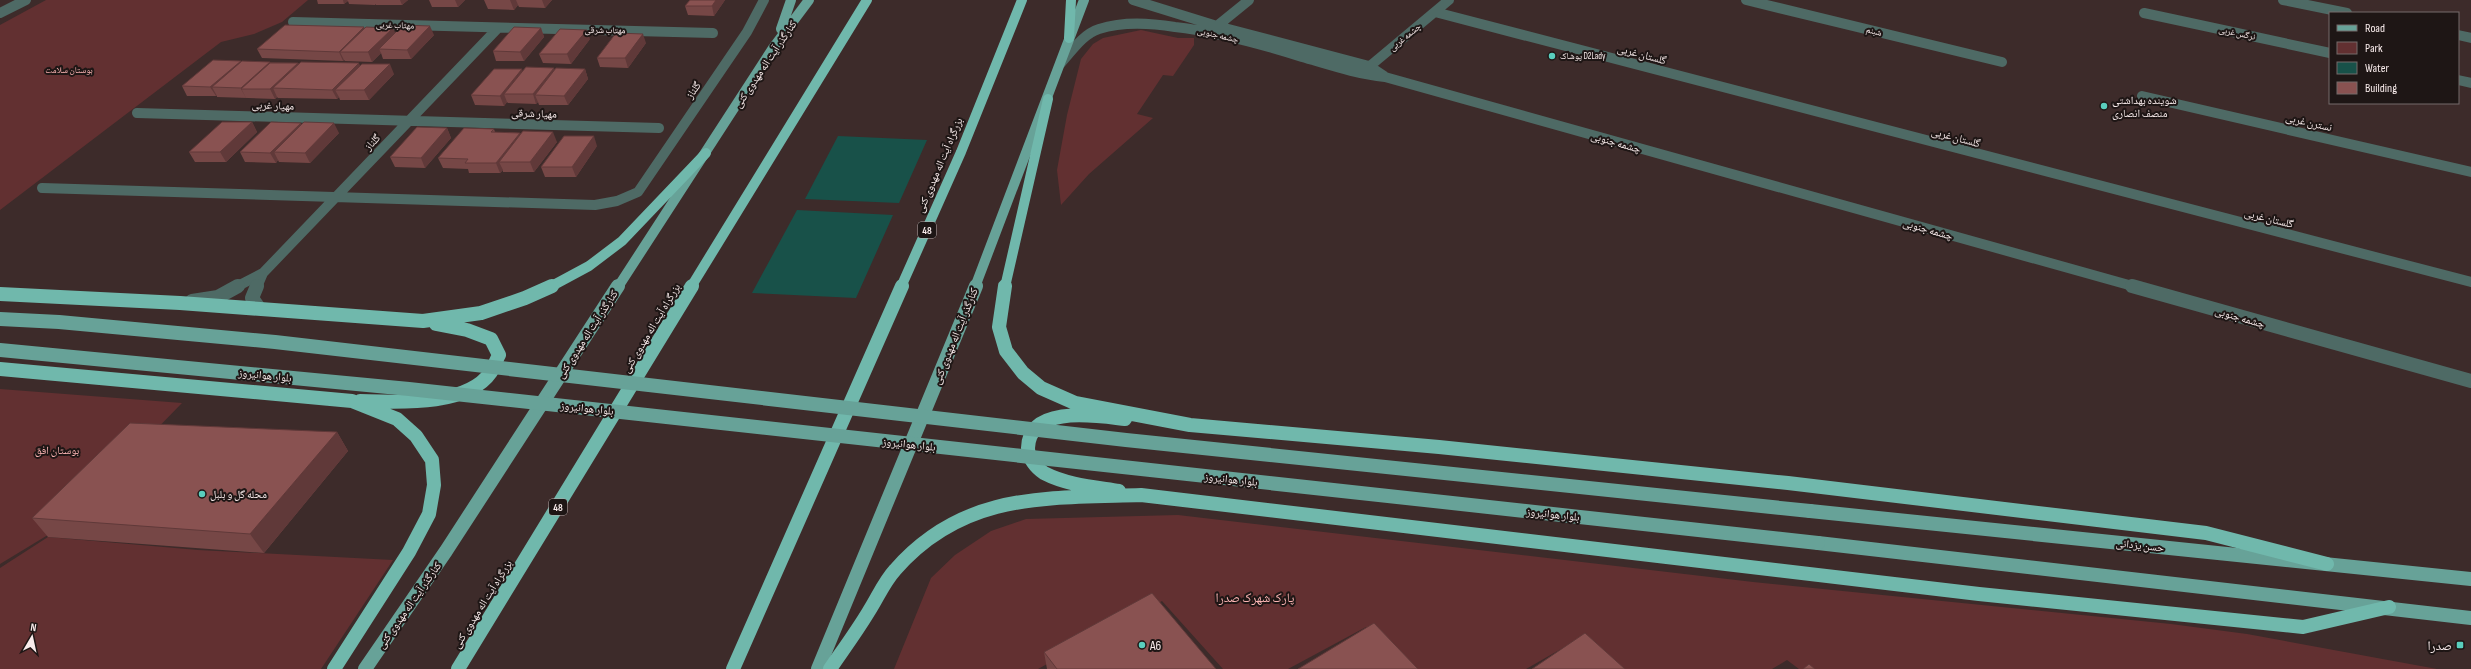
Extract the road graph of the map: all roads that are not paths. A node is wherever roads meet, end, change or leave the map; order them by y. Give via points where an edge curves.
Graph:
1 (19, 0) edge
2 (26, 0) edge
3 (764, 0) edge
4 (791, 0) edge
5 (809, 0) edge
6 (867, 0) edge
7 (1022, 0) edge
8 (1071, 0) edge
9 (1084, 0) edge
10 (1134, 0) edge
11 (1249, 0) edge
12 (1450, 0) edge
13 (1746, 0) edge
14 (2283, 0) edge
15 (10, 8) junction
16 (1435, 12) junction
17 (2342, 12) edge
18 (0, 13) edge
19 (2144, 13) dead end
20 (293, 22) dead end
21 (1217, 26) junction
22 (498, 28) junction
23 (713, 33) dead end
24 (2459, 35) edge
25 (1069, 38) junction
26 (2471, 38) edge
27 (773, 48) junction
28 (2329, 53) edge
29 (2002, 62) dead end
30 (1061, 63) junction
31 (1369, 66) junction
32 (1360, 74) junction
33 (1385, 77) junction
34 (2459, 80) edge
35 (2471, 83) edge
36 (2142, 96) dead end
37 (1048, 99) junction
38 (137, 113) dead end
39 (409, 121) junction
40 (659, 128) dead end
41 (706, 153) junction
42 (2471, 172) edge
43 (42, 188) dead end
44 (338, 195) junction
45 (263, 273) junction
46 (2471, 282) edge
47 (0, 294) edge
48 (180, 302) junction
49 (260, 308) junction
50 (0, 319) edge
51 (423, 321) junction
52 (0, 350) edge
53 (0, 369) edge
54 (2471, 381) edge
55 (352, 401) junction
56 (1190, 425) junction
57 (1141, 495) junction
58 (2327, 564) junction
59 (2471, 579) edge
60 (2389, 607) junction
61 (2471, 618) edge
62 (334, 669) edge
63 (365, 669) edge
64 (458, 669) edge
65 (733, 669) edge
66 (818, 669) edge
67 (830, 669) edge

1 - 15 street
2 - 15 street
3 - 44 street, گلناز via 747,32 638,192 617,201 595,204
4 - 27 main road
5 - 27 main road, کنارگذر آیت اله مهدوی کنی
6 - 64 highway, بزرگراه آیت اله مهدوی کنی / 48
7 - 65 highway, بزرگراه آیت اله مهدوی کنی / 48 via 961,152
8 - 25 highway
9 - 25 main road, کنارگذر آیت اله مهدوی کنی
10 - 21 street, چشمه جنوبی
11 - 21 street
12 - 16 street, چشمه غربی
13 - 29 street, شبنم
14 - 17 street
15 - 18 street
16 - 31 street, چشمه غربی
16 - 46 street, گلستان غربی
19 - 28 street, نرگس غربی
20 - 22 street, مهتاب غربی
21 - 31 street, چشمه جنوبی
22 - 23 street, مهتاب شرقی
22 - 39 street, گلناز
24 - 26 street
25 - 30 main road, کنارگذر آیت اله مهدوی کنی
27 - 41 main road, کنارگذر آیت اله مهدوی کنی
30 - 32 street, چشمه جنوبی via 1085,38 1099,29 1120,23 1155,23 1212,33
30 - 37 main road, کنارگذر آیت اله مهدوی کنی
31 - 32 street, چشمه غربی
31 - 33 street, چشمه جنوبی
32 - 33 street, چشمه جنوبی
33 - 54 street, چشمه جنوبی
34 - 35 street
36 - 42 street, نسترن غربی
37 - 56 highway via 1005,286 999,327 1006,351 1023,373 1041,388 1075,403
37 - 66 main road, کنارگذر آیت اله مهدوی کنی via 990,251
38 - 39 street, مهیار غربی
39 - 40 street, مهیار شرقی
39 - 44 street, گلناز
41 - 51 highway via 622,242 574,274 497,307 462,317
41 - 63 main road, کنارگذر آیت اله مهدوی کنی via 446,551
43 - 44 street
44 - 45 street, گلناز
45 - 48 street via 218,297
45 - 49 street via 252,298
47 - 48 highway
48 - 49 highway
49 - 51 highway
50 - 58 main road, حسن یزدانی, bridge via 275,342 1126,440
51 - 55 highway via 467,330 491,339 499,355 495,368 478,385 455,395 417,402
52 - 60 main road, بلوار هوانیروز, bridge via 409,389
53 - 55 highway
55 - 62 highway via 396,419 416,436 432,460 434,485 429,514 409,552
56 - 57 highway via 1068,416 1040,423 1030,437 1027,449 1031,461 1043,472 1066,482
56 - 58 highway via 1772,481 2091,518 2206,533
57 - 60 highway via 1979,594 2303,628
57 - 67 highway via 1018,501 986,507 951,522 923,542 894,571
58 - 59 main road, حسن یزدانی
60 - 61 main road

